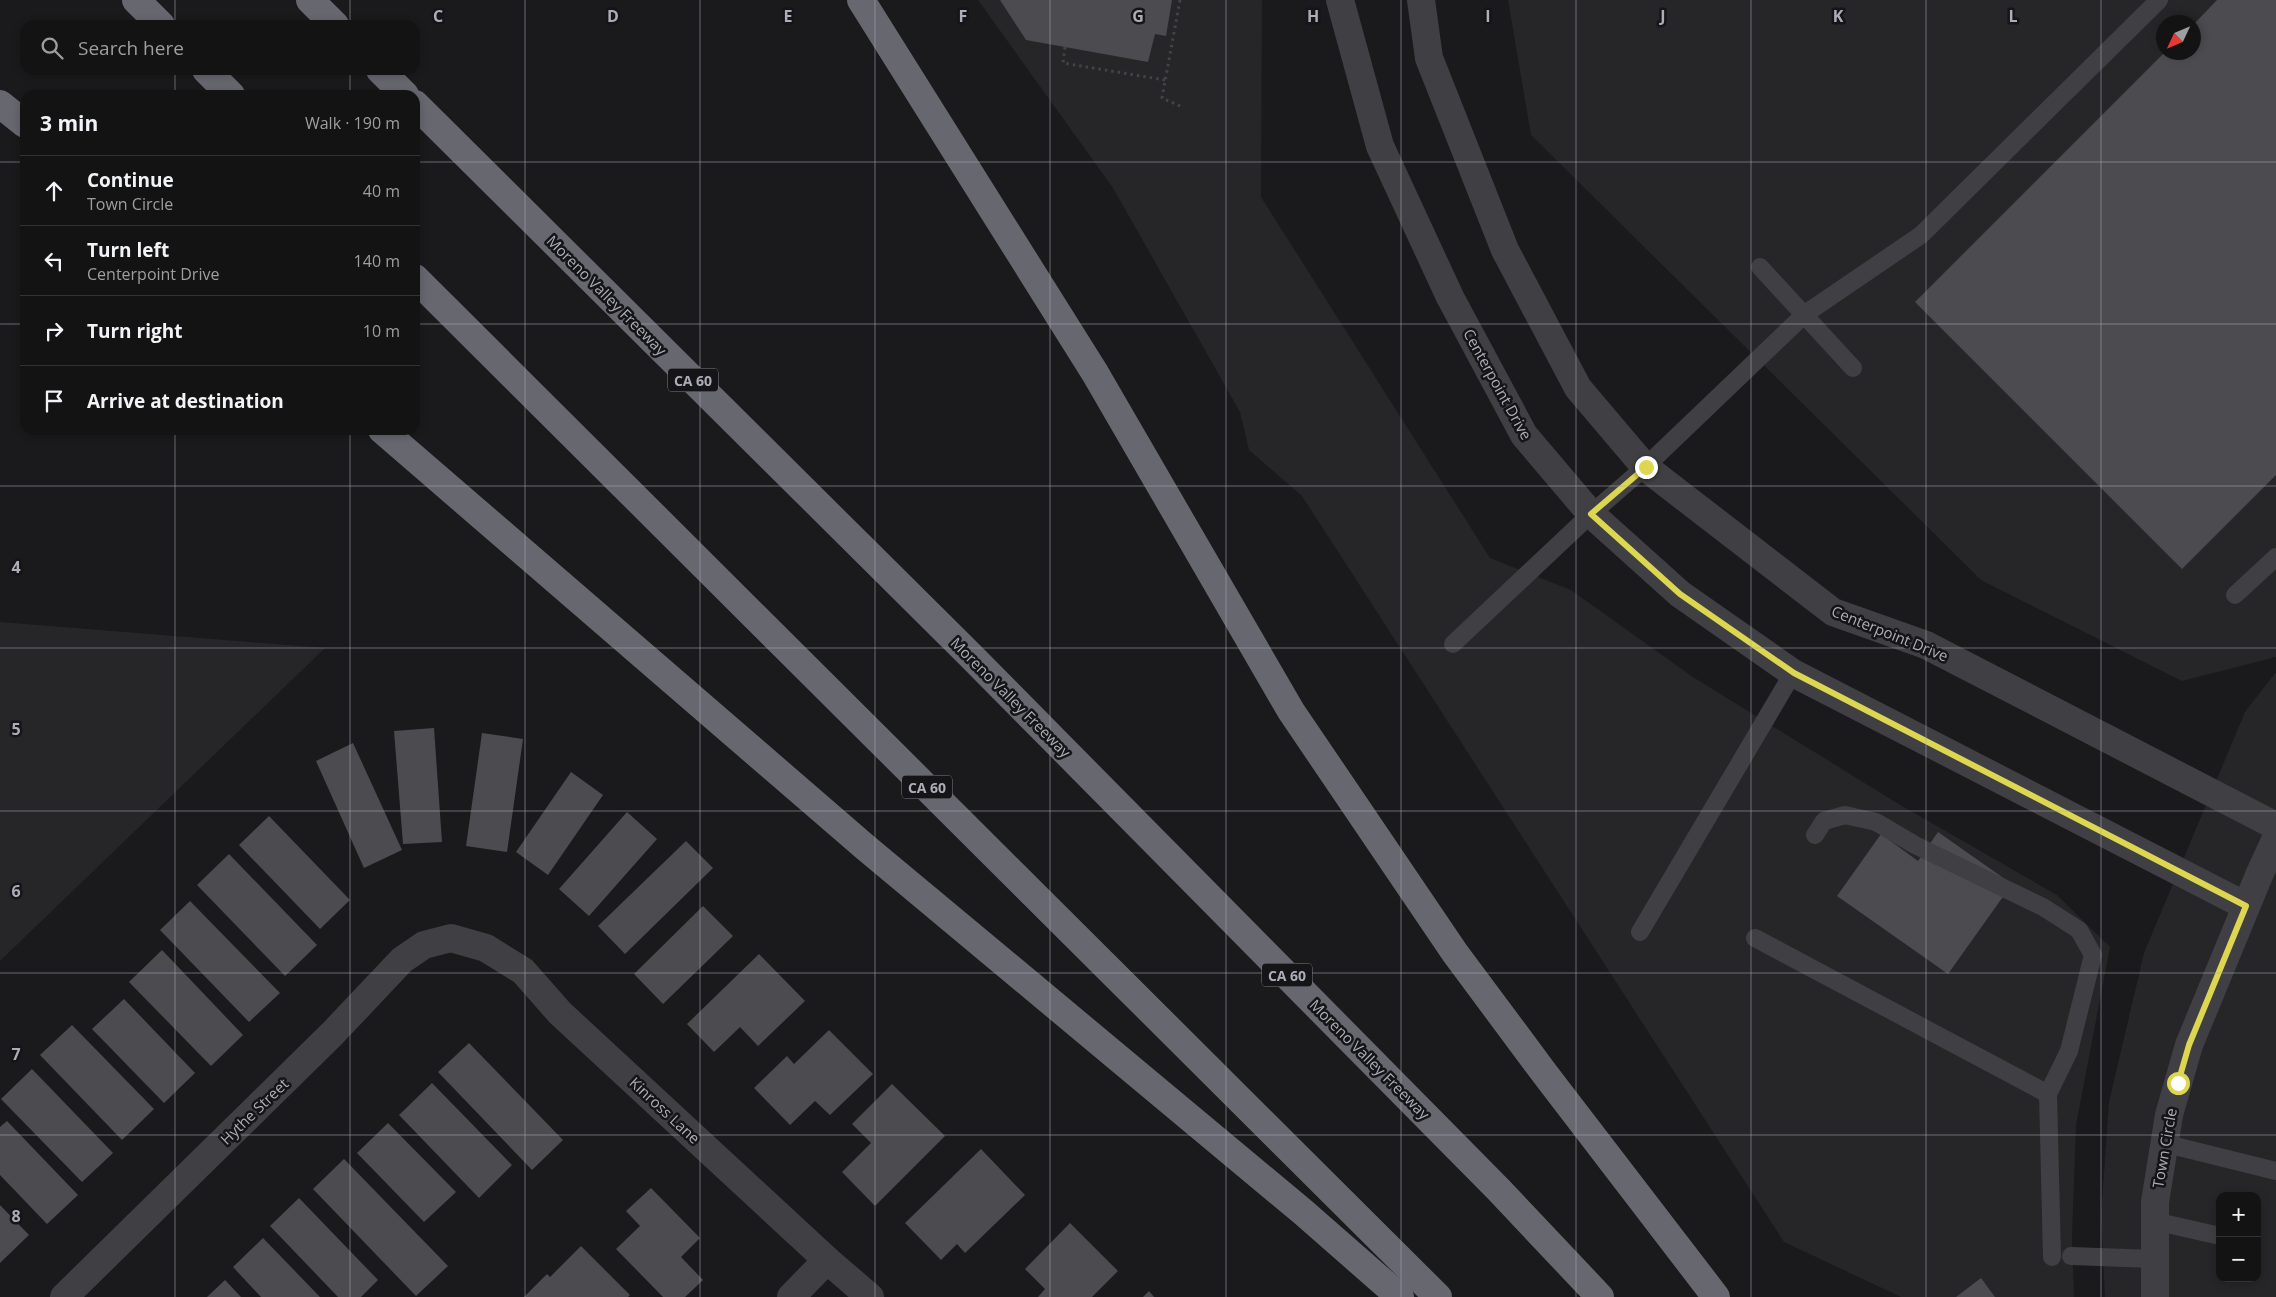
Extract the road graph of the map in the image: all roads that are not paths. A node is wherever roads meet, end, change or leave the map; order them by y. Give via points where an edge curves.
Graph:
1 (136, 0) edge
2 (310, 0) edge
3 (861, 0) edge
4 (1340, 0) edge
5 (1421, 0) edge
6 (2159, 0) edge
7 (156, 20) edge
8 (330, 20) edge
9 (211, 75) edge
10 (385, 75) edge
11 (226, 90) edge
12 (401, 90) edge
13 (0, 104) edge
14 (420, 109) edge
15 (20, 120) edge
16 (1760, 267) dead end
17 (420, 283) edge
18 (1805, 314) junction
19 (1853, 368) dead end
20 (388, 435) edge
21 (1646, 467) junction
22 (1591, 514) junction
23 (2276, 557) edge
24 (2235, 595) dead end
25 (1452, 644) dead end
26 (1794, 673) junction
27 (2276, 826) edge
28 (1815, 835) dead end
29 (2276, 838) edge
30 (2246, 906) junction
31 (1640, 932) dead end
32 (451, 938) joint
33 (1755, 938) dead end
34 (2048, 1094) junction
35 (2163, 1143) junction
36 (2276, 1171) edge
37 (2154, 1221) junction
38 (2216, 1235) edge
39 (2070, 1256) dead end
40 (2052, 1257) dead end
41 (827, 1260) junction
42 (2154, 1260) junction
43 (64, 1297) edge
44 (791, 1297) edge
45 (870, 1297) edge
46 (1400, 1297) edge
47 (1438, 1297) edge
48 (1600, 1297) edge
49 (1716, 1297) edge
50 (2155, 1297) edge

1 - 7 highway
2 - 8 highway
3 - 49 highway via 1095,373 1291,711 1455,953
4 - 22 street, Centerpoint Drive via 1380,146 1450,297 1524,435
5 - 21 street, Centerpoint Drive via 1429,58 1505,250 1578,388
6 - 18 lane via 1921,235
9 - 11 highway
10 - 12 highway
13 - 15 highway
14 - 48 highway, Moreno Valley Freeway / CA 60 via 985,670 1498,1189
16 - 18 lane
17 - 47 highway, CA 60
18 - 19 lane
18 - 21 lane
20 - 46 highway via 865,847 1303,1212
21 - 22 lane
21 - 27 street, Centerpoint Drive via 1832,612 1926,645
22 - 25 lane
22 - 26 street, Centerpoint Drive via 1680,594
23 - 24 lane
26 - 30 street, Centerpoint Drive
26 - 31 lane
28 - 34 lane via 1824,821 1844,815 1876,822 2080,930 2093,955 2069,1051
29 - 30 street, Town Circle
30 - 35 street, Town Circle via 2189,1045
32 - 41 street, Kinross Lane via 486,948 523,971 560,1013
32 - 43 street, Hythe Street via 424,945 402,960 334,1033
33 - 34 lane
34 - 40 lane
35 - 36 lane
35 - 37 street, Town Circle
37 - 38 lane
37 - 42 street, Town Circle
39 - 42 lane
41 - 44 street
41 - 45 street, Kinross Lane
42 - 50 street, Town Circle

